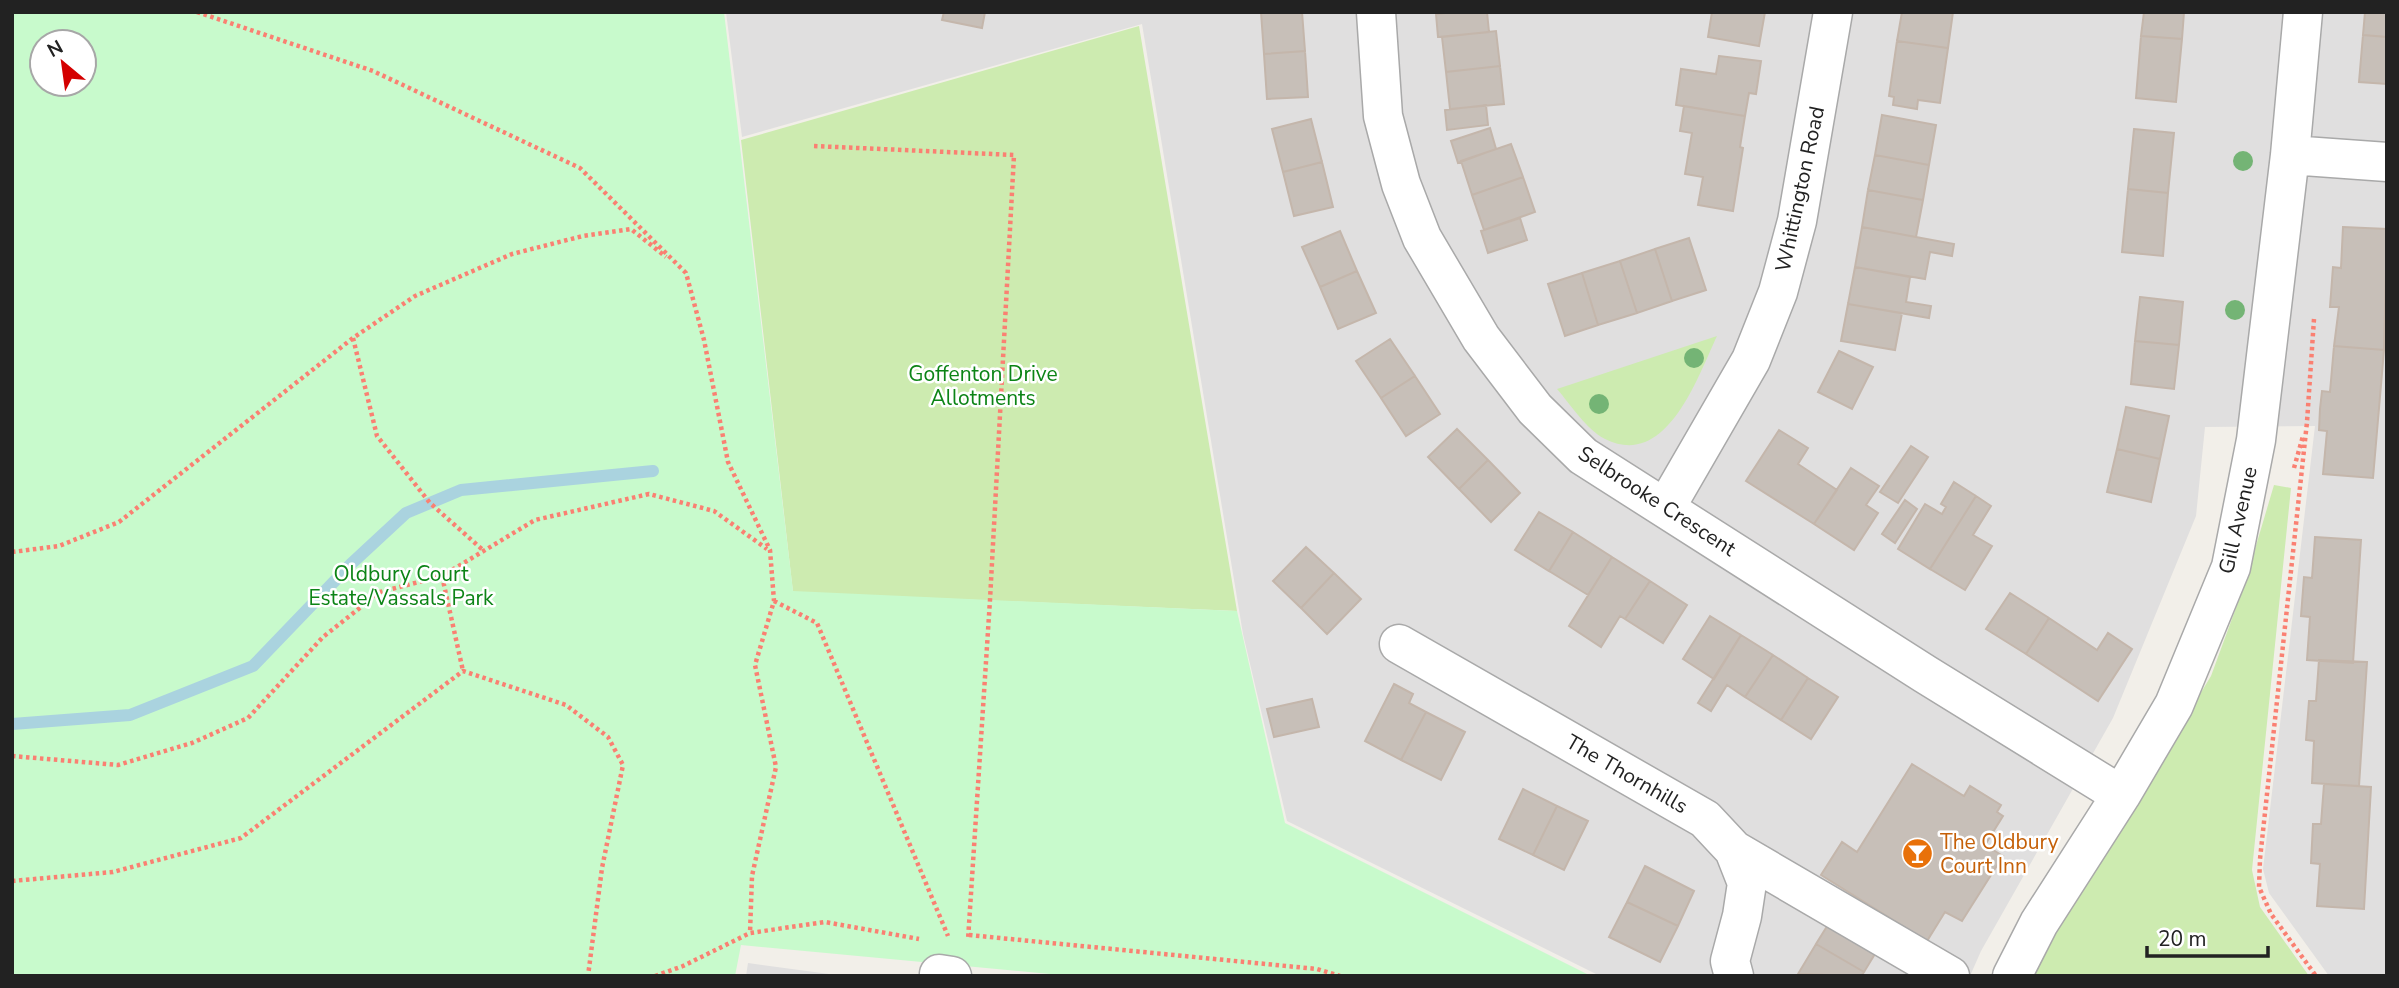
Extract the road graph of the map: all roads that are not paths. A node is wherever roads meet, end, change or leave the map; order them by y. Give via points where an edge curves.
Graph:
1 (1377, 12) edge
2 (1833, 12) edge
3 (2303, 12) edge
4 (2290, 155) junction
5 (2387, 162) edge
6 (1666, 507) junction
7 (1399, 644) dead end
8 (2122, 795) junction
9 (1734, 850) junction
10 (1734, 976) edge
11 (1950, 976) edge
12 (2012, 976) edge

1 - 6 street, Selbrooke Crescent via 1383,116 1401,184 1422,238 1451,289 1481,338 1535,409 1583,456
2 - 6 street, Whittington Road via 1797,221 1778,292 1751,360
3 - 4 street, Gill Avenue
4 - 5 street
4 - 8 street, Gill Avenue via 2256,440 2231,567 2174,705
6 - 8 street, Selbrooke Crescent
7 - 9 street, The Thornhills via 1705,819
8 - 12 street, Gill Avenue via 2039,923
9 - 10 street, The Thornhills via 1747,883 1730,961
9 - 11 street

